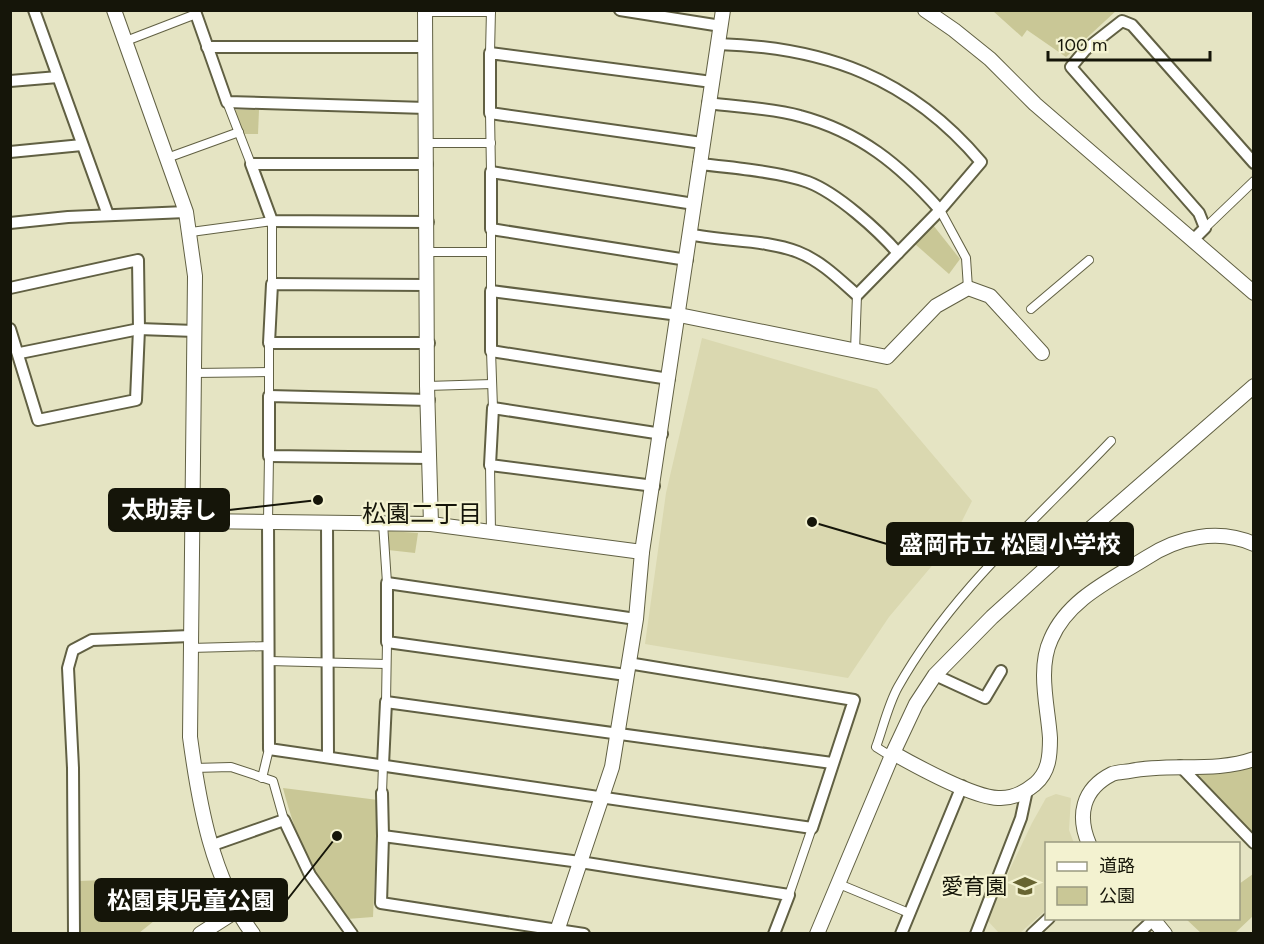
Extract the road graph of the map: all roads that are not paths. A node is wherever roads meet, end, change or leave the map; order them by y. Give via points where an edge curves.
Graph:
1 (34, 10) edge
2 (114, 10) edge
3 (620, 10) edge
4 (723, 10) edge
5 (925, 10) edge
6 (425, 11) edge
7 (491, 11) edge
8 (195, 12) edge
9 (721, 26) junction
10 (126, 41) junction
11 (718, 44) junction
12 (207, 47) junction
13 (426, 47) junction
14 (490, 53) junction
15 (58, 77) junction
16 (10, 81) edge
17 (712, 82) junction
18 (227, 102) junction
19 (708, 103) junction
20 (426, 108) junction
21 (490, 113) junction
22 (239, 132) junction
23 (427, 143) junction
24 (491, 143) junction
25 (702, 143) junction
26 (82, 145) junction
27 (10, 152) edge
28 (167, 158) junction
29 (1254, 163) edge
30 (251, 164) junction
31 (427, 164) junction
32 (699, 164) junction
33 (491, 172) junction
34 (1254, 181) edge
35 (694, 204) junction
36 (940, 210) junction
37 (186, 212) junction
38 (108, 215) junction
39 (272, 221) junction
40 (428, 222) junction
41 (10, 223) edge
42 (1205, 228) junction
43 (491, 229) junction
44 (191, 232) junction
45 (689, 234) junction
46 (1193, 240) junction
47 (428, 252) junction
48 (491, 252) junction
49 (898, 253) junction
50 (687, 260) junction
51 (1089, 260) dead end
52 (272, 284) junction
53 (427, 285) junction
54 (10, 288) edge
55 (968, 288) junction
56 (491, 291) junction
57 (1254, 293) edge
58 (857, 295) junction
59 (1032, 309) dead end
60 (679, 315) junction
61 (10, 329) edge
62 (140, 329) junction
63 (195, 331) junction
64 (269, 343) junction
65 (429, 343) junction
66 (490, 351) junction
67 (855, 351) junction
68 (20, 353) junction
69 (1042, 353) dead end
70 (269, 372) junction
71 (194, 373) junction
72 (669, 379) junction
73 (492, 384) junction
74 (427, 386) junction
75 (1254, 386) edge
76 (269, 396) junction
77 (429, 400) junction
78 (493, 408) junction
79 (662, 434) junction
80 (1111, 441) dead end
81 (269, 456) junction
82 (430, 458) junction
83 (490, 465) junction
84 (654, 486) junction
85 (193, 521) junction
86 (268, 521) junction
87 (327, 522) junction
88 (383, 523) junction
89 (431, 524) junction
90 (491, 532) junction
91 (1254, 544) edge
92 (642, 552) junction
93 (387, 584) junction
94 (636, 619) junction
95 (190, 642) junction
96 (387, 642) junction
97 (269, 646) junction
98 (269, 662) junction
99 (328, 663) junction
100 (386, 664) junction
101 (627, 669) junction
102 (1001, 671) dead end
103 (935, 675) junction
104 (386, 702) junction
105 (617, 733) junction
106 (269, 749) junction
107 (892, 755) junction
108 (328, 757) junction
109 (1254, 759) edge
110 (832, 763) junction
111 (383, 765) junction
112 (1180, 766) junction
113 (195, 768) junction
114 (262, 778) junction
115 (962, 786) junction
116 (1027, 790) junction
117 (382, 793) joint
118 (601, 797) junction
119 (284, 820) junction
120 (812, 828) junction
121 (383, 836) junction
122 (1089, 842) edge
123 (1254, 843) edge
124 (213, 845) junction
125 (579, 862) junction
126 (839, 884) junction
127 (789, 895) junction
128 (236, 910) junction
129 (909, 913) junction
130 (1047, 920) edge
131 (1151, 920) edge
132 (1153, 920) edge
133 (978, 928) edge
134 (556, 932) edge
135 (74, 933) edge
136 (200, 933) edge
137 (253, 933) edge
138 (352, 933) edge
139 (584, 933) edge
140 (774, 933) edge
141 (817, 933) edge
142 (901, 933) edge
143 (988, 933) edge
144 (1032, 933) edge
145 (1138, 933) edge
146 (1165, 933) edge

1 - 15 street
2 - 10 street
3 - 9 street
4 - 9 street
5 - 46 street via 990,59 1035,104
6 - 7 street
6 - 13 street
7 - 14 street
8 - 10 street
8 - 12 street
9 - 11 street
10 - 28 street
11 - 17 street
11 - 36 street via 747,45 859,69 911,97 962,139 981,162
12 - 13 street
12 - 18 street
13 - 20 street
14 - 17 street
14 - 21 street
15 - 16 street
15 - 26 street
17 - 19 street
18 - 20 street
18 - 22 street
19 - 25 street
19 - 36 street via 798,115 844,130 883,154
20 - 23 street
21 - 24 street
21 - 25 street
22 - 28 street
22 - 30 street
23 - 24 street
23 - 31 street
24 - 33 street
25 - 32 street
26 - 27 street
26 - 38 street
28 - 37 street
29 - 42 street via 1132,24 1122,21 1110,27 1071,66 1199,213
30 - 31 street
30 - 39 street
31 - 40 street
32 - 35 street
32 - 49 street via 809,183 854,211
33 - 35 street
33 - 43 street
34 - 42 street
35 - 45 street
36 - 49 street
36 - 55 street via 966,258
37 - 38 street
37 - 44 street
38 - 41 street
39 - 40 street
39 - 44 street
39 - 52 street
40 - 47 street
42 - 46 street
43 - 48 street
43 - 50 street
44 - 63 street
45 - 50 street
45 - 58 street via 797,251 819,262
46 - 57 street
47 - 48 street
47 - 53 street
48 - 56 street
49 - 58 street
50 - 60 street
51 - 59 street
52 - 53 street
52 - 64 street
53 - 65 street
54 - 62 street via 138,260
55 - 67 street via 936,306 887,357
55 - 69 street via 990,296
56 - 60 street
56 - 66 street
58 - 67 street
60 - 67 street
60 - 72 street
61 - 68 street
62 - 63 street
62 - 68 street
62 - 68 street via 136,400 38,420
63 - 71 street
64 - 65 street
64 - 70 street
65 - 74 street
66 - 72 street
66 - 73 street
70 - 71 street
70 - 76 street
71 - 85 street
72 - 79 street
73 - 74 street
73 - 78 street
74 - 77 street
75 - 103 street via 1067,549
76 - 77 street
76 - 81 street
77 - 82 street
78 - 79 street
78 - 83 street
79 - 84 street
80 - 107 street via 975,579 930,636 897,689 876,747
81 - 82 street
81 - 86 street
82 - 89 street
83 - 84 street
83 - 90 street
84 - 92 street
85 - 86 street
85 - 95 street
86 - 87 street
86 - 97 street
87 - 88 street
87 - 99 street
88 - 89 street
88 - 93 street
89 - 90 street
90 - 92 street
91 - 116 street via 1229,536 1176,542 1074,605 1058,624 1046,654 1050,756 1040,780
92 - 94 street
93 - 94 street
93 - 96 street
94 - 101 street
95 - 97 street
95 - 113 street via 190,737
95 - 135 street via 92,640 73,650 68,668
96 - 100 street
96 - 101 street
97 - 98 street
98 - 99 street
98 - 106 street
99 - 100 street
99 - 108 street
100 - 104 street
101 - 105 street
101 - 110 street via 854,700
102 - 103 street via 985,698
103 - 107 street via 916,704
104 - 105 street
104 - 111 street
105 - 110 street
105 - 118 street via 612,767
106 - 108 street
106 - 114 street
107 - 115 street
107 - 126 street
108 - 111 street
109 - 112 street via 1234,764
110 - 120 street
111 - 117 street
111 - 118 street
112 - 122 street via 1112,774 1094,789 1084,806 1082,826
112 - 123 street
113 - 114 street via 231,766
113 - 124 street
114 - 119 street via 273,782
115 - 116 street via 996,798 1012,797
115 - 129 street
116 - 133 street via 1021,818
117 - 121 street
118 - 120 street
118 - 125 street
119 - 124 street
119 - 138 street via 310,875
120 - 127 street
121 - 125 street
121 - 134 street via 381,903
124 - 128 street
125 - 127 street
125 - 134 street
126 - 129 street
126 - 141 street
127 - 140 street
128 - 136 street
128 - 137 street
129 - 142 street
130 - 144 street
131 - 145 street
132 - 146 street
133 - 143 street
134 - 139 street

